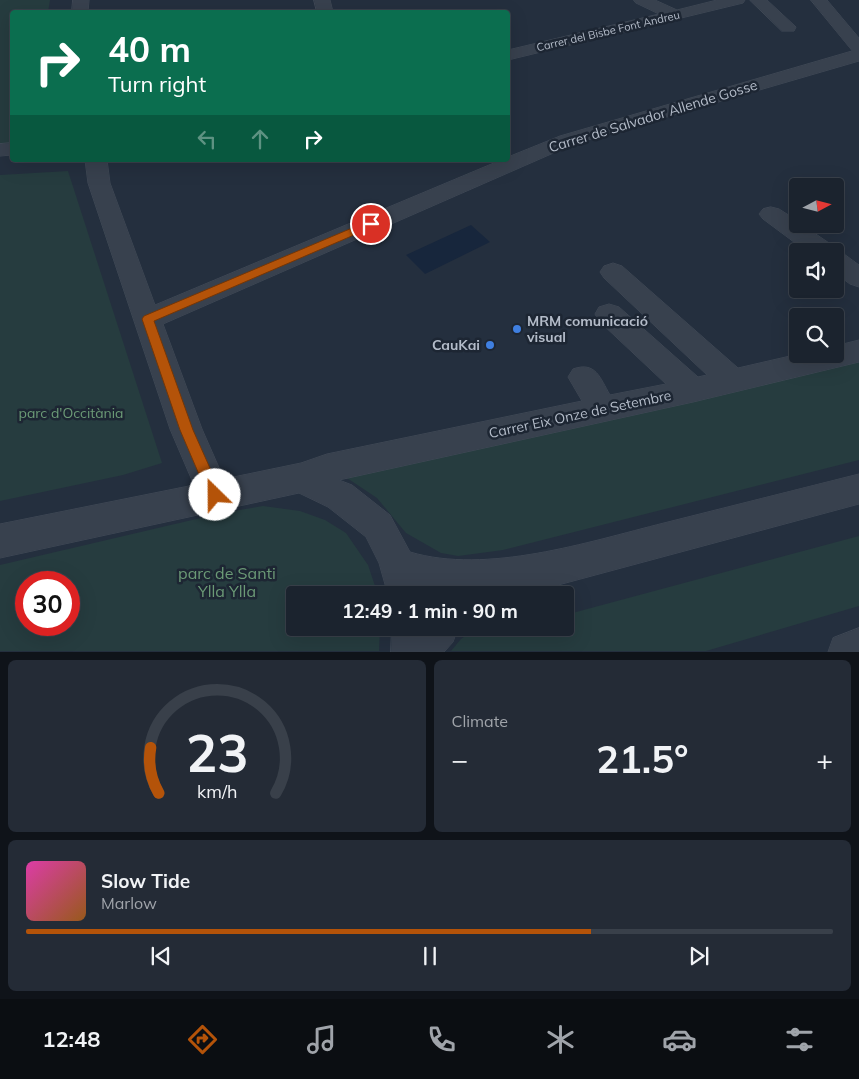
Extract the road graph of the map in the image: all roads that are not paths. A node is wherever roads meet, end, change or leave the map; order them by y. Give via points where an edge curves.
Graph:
1 (642, 0) edge
2 (737, 0) edge
3 (758, 0) edge
4 (819, 0) edge
5 (676, 15) junction
6 (788, 27) dead end
7 (859, 49) edge
8 (510, 55) edge
9 (859, 55) edge
10 (96, 162) edge
11 (771, 214) dead end
12 (812, 243) edge
13 (844, 267) edge
14 (613, 272) dead end
15 (859, 278) edge
16 (609, 314) dead end
17 (148, 319) junction
18 (859, 351) edge
19 (583, 378) dead end
20 (732, 380) junction
21 (693, 390) junction
22 (603, 410) junction
23 (301, 478) junction
24 (859, 489) edge
25 (215, 495) junction
26 (0, 541) edge
27 (547, 570) junction
28 (402, 581) edge
29 (510, 586) edge
30 (411, 636) edge
31 (431, 636) edge
32 (859, 648) edge
33 (411, 652) edge
34 (423, 652) edge
35 (847, 652) edge

1 - 5 street
2 - 5 street, Carrer del Bisbe Font Andreu
3 - 6 street
4 - 7 street
5 - 8 street, Carrer del Bisbe Font Andreu
9 - 17 street, Carrer de Salvador Allende Gosse via 566,140
10 - 17 street via 99,183
11 - 12 street
13 - 15 street
14 - 20 street
16 - 21 street
17 - 25 street via 186,430
18 - 20 street, Carrer Eix Onze de Setembre
19 - 22 street
20 - 21 street, Carrer Eix Onze de Setembre
21 - 22 street, Carrer Eix Onze de Setembre
22 - 23 street, Carrer Eix Onze de Setembre via 327,468
23 - 25 street, Carrer Eix Onze de Setembre
23 - 28 street via 340,496 378,526
24 - 27 street
25 - 26 street, Carrer Eix Onze de Setembre
27 - 28 street via 463,580 427,575
27 - 29 street
30 - 33 street
31 - 34 street
32 - 35 street

